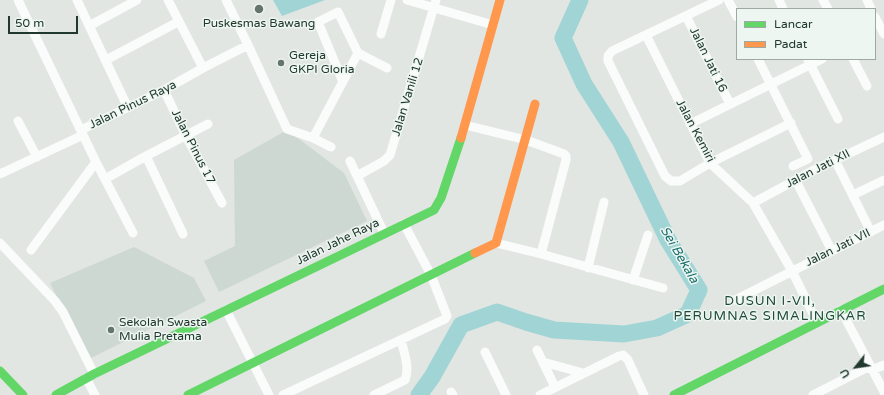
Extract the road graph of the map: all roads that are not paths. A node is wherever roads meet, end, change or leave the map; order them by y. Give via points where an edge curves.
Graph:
1 (18, 0) edge
2 (77, 0) edge
3 (137, 0) edge
4 (168, 0) edge
5 (226, 0) edge
6 (391, 0) edge
7 (407, 0) edge
8 (500, 0) edge
9 (719, 0) edge
10 (728, 0) edge
11 (435, 4) edge
12 (736, 15) edge
13 (686, 16) junction
14 (876, 20) edge
15 (178, 22) junction
16 (493, 25) junction
17 (88, 26) junction
18 (880, 32) edge
19 (382, 34) dead end
20 (646, 35) junction
21 (248, 45) junction
22 (358, 53) junction
23 (106, 60) junction
24 (758, 60) edge
25 (854, 60) edge
26 (809, 62) edge
27 (203, 68) junction
28 (387, 68) dead end
29 (343, 82) junction
30 (770, 84) junction
31 (867, 86) dead end
32 (164, 90) junction
33 (535, 104) dead end
34 (730, 104) junction
35 (128, 108) junction
36 (838, 120) dead end
37 (18, 121) dead end
38 (790, 123) junction
39 (208, 124) dead end
40 (690, 124) junction
41 (465, 125) junction
42 (82, 133) junction
43 (186, 136) junction
44 (884, 137) edge
45 (313, 138) junction
46 (526, 140) junction
47 (331, 147) dead end
48 (146, 156) junction
49 (37, 157) junction
50 (835, 160) junction
51 (350, 161) dead end
52 (96, 162) junction
53 (710, 163) junction
54 (793, 166) dead end
55 (0, 174) edge
56 (357, 176) junction
57 (105, 179) junction
58 (796, 180) junction
59 (884, 180) edge
60 (853, 195) junction
61 (604, 202) dead end
62 (222, 203) dead end
63 (753, 203) junction
64 (404, 224) junction
65 (884, 225) edge
66 (871, 232) junction
67 (133, 233) dead end
68 (384, 233) junction
69 (183, 234) dead end
70 (648, 235) dead end
71 (0, 243) edge
72 (496, 243) junction
73 (31, 250) dead end
74 (832, 251) junction
75 (541, 254) junction
76 (588, 268) junction
77 (792, 271) junction
78 (431, 275) junction
79 (633, 280) junction
80 (663, 288) dead end
81 (884, 289) edge
82 (735, 300) dead end
83 (226, 310) junction
84 (841, 310) junction
85 (817, 322) junction
86 (401, 340) junction
87 (537, 350) dead end
88 (485, 352) dead end
89 (543, 362) junction
90 (252, 363) junction
91 (884, 365) edge
92 (872, 368) junction
93 (0, 371) edge
94 (583, 373) junction
95 (90, 376) junction
96 (555, 387) junction
97 (884, 392) edge
98 (23, 395) edge
99 (56, 395) edge
100 (95, 395) edge
101 (188, 395) edge
102 (269, 395) edge
103 (283, 395) edge
104 (374, 395) edge
105 (506, 395) edge
106 (540, 395) edge
107 (644, 395) edge
108 (674, 395) edge
109 (813, 395) edge

1 - 42 street, Jalan Pinus Raya
2 - 17 street
3 - 17 street
4 - 15 street
5 - 21 street
6 - 19 street
7 - 11 street
8 - 16 street, Jalan Jahe Raya
9 - 13 street
10 - 12 street
11 - 16 street
11 - 56 street, Jalan Vanili 12 via 390,155
13 - 20 street
13 - 34 street, Jalan Jati 16
14 - 18 street
15 - 23 street
15 - 27 street
16 - 41 street, Jalan Jahe Raya
17 - 23 street
20 - 40 street, Jalan Kemiri
20 - 53 street via 612,51 608,61 665,176 671,181 680,181
21 - 27 street, Jalan Pinus Raya
21 - 45 street via 287,128
22 - 28 street
22 - 29 street
22 - 29 street via 338,12 318,22
23 - 35 street
24 - 30 street
25 - 31 street
26 - 30 street
26 - 36 street
27 - 32 street, Jalan Pinus Raya
29 - 45 street
30 - 34 street
30 - 38 street
32 - 35 street, Jalan Pinus Raya
32 - 43 street, Jalan Pinus 17
33 - 46 street
34 - 40 street
35 - 42 street, Jalan Pinus Raya
37 - 49 street
38 - 53 street
38 - 54 street via 808,159
39 - 43 street
40 - 53 street, Jalan Kemiri
41 - 46 street
41 - 64 street, Jalan Jahe Raya via 442,198 434,210
42 - 49 street
42 - 52 street
43 - 48 street
43 - 62 street, Jalan Pinus 17
44 - 50 street, Jalan Jati XII
45 - 47 street
46 - 72 street
46 - 75 street via 566,156
48 - 57 street
48 - 69 street
49 - 55 street
50 - 58 street, Jalan Jati XII
50 - 60 street
51 - 56 street
52 - 57 street
52 - 73 street
53 - 63 street, Jalan Kemiri
56 - 68 street
57 - 67 street
58 - 63 street, Jalan Jati XII
58 - 74 street
59 - 60 street
60 - 66 street
61 - 76 street
63 - 77 street, Jalan Kemiri
64 - 68 street, Jalan Jahe Raya
64 - 78 street
65 - 66 street, Jalan Jati VII
66 - 74 street, Jalan Jati VII
68 - 83 street, Jalan Jahe Raya
70 - 79 street
71 - 95 street via 63,312
72 - 75 street
72 - 78 street
74 - 77 street, Jalan Jati VII
75 - 76 street
76 - 79 street
77 - 82 street, Jalan Jati VII
77 - 85 street, Jalan Kemiri
78 - 86 street via 447,316
78 - 90 street
79 - 80 street
81 - 84 street
83 - 90 street
83 - 95 street, Jalan Jahe Raya
84 - 85 street
84 - 92 street
85 - 108 street
86 - 103 street
86 - 104 street via 406,365 405,380
87 - 89 street
88 - 105 street
89 - 94 street
89 - 96 street
90 - 101 street
90 - 102 street
91 - 92 street
92 - 97 street
92 - 109 street
93 - 98 street
94 - 96 street
94 - 107 street via 623,355 628,360
95 - 99 street, Jalan Jahe Raya
95 - 100 street
96 - 106 street

